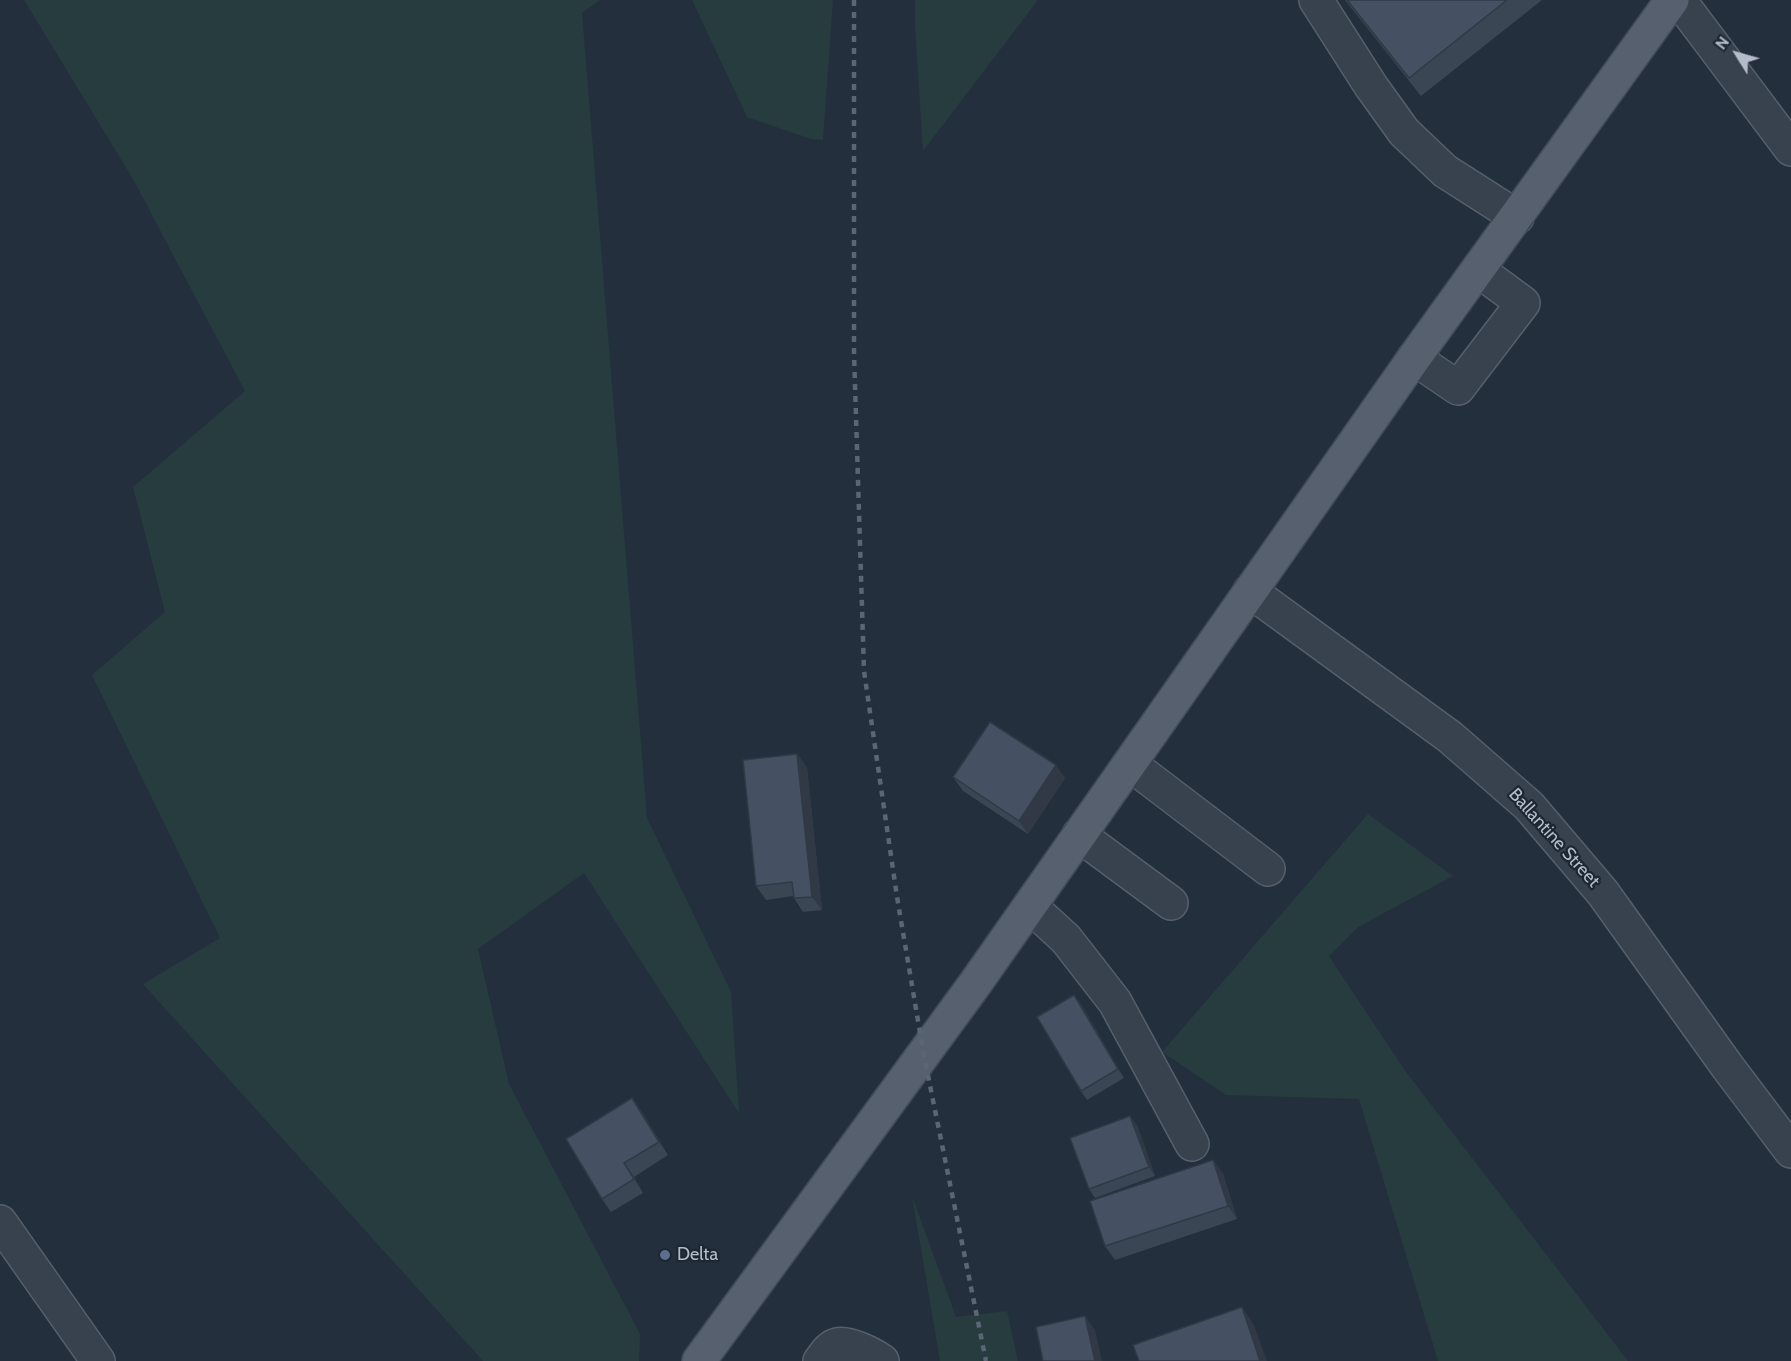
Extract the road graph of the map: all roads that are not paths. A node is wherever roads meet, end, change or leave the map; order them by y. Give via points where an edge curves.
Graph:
1 (1316, 0) edge
2 (1672, 0) edge
3 (1679, 0) edge
4 (1791, 149) edge
5 (1517, 217) junction
6 (1478, 270) junction
7 (1414, 358) junction
8 (1250, 591) junction
9 (1130, 764) junction
10 (1079, 835) junction
11 (1268, 868) dead end
12 (1171, 903) dead end
13 (1030, 906) junction
14 (1192, 1144) dead end
15 (1790, 1148) edge
16 (0, 1222) edge
17 (98, 1361) edge
18 (699, 1361) edge
19 (820, 1361) edge
20 (882, 1361) edge

1 - 5 street via 1404,132 1445,171
2 - 5 main road
3 - 4 street
5 - 6 main road
6 - 7 main road
6 - 7 street via 1523,303 1458,388
7 - 8 main road
8 - 9 main road
8 - 15 street, Ballantine Street via 1450,737 1529,806 1603,893
9 - 10 main road
9 - 11 street
10 - 12 street
10 - 13 main road
13 - 14 street via 1066,939 1115,1002
13 - 18 main road
16 - 17 street
19 - 20 street via 830,1348 844,1344

